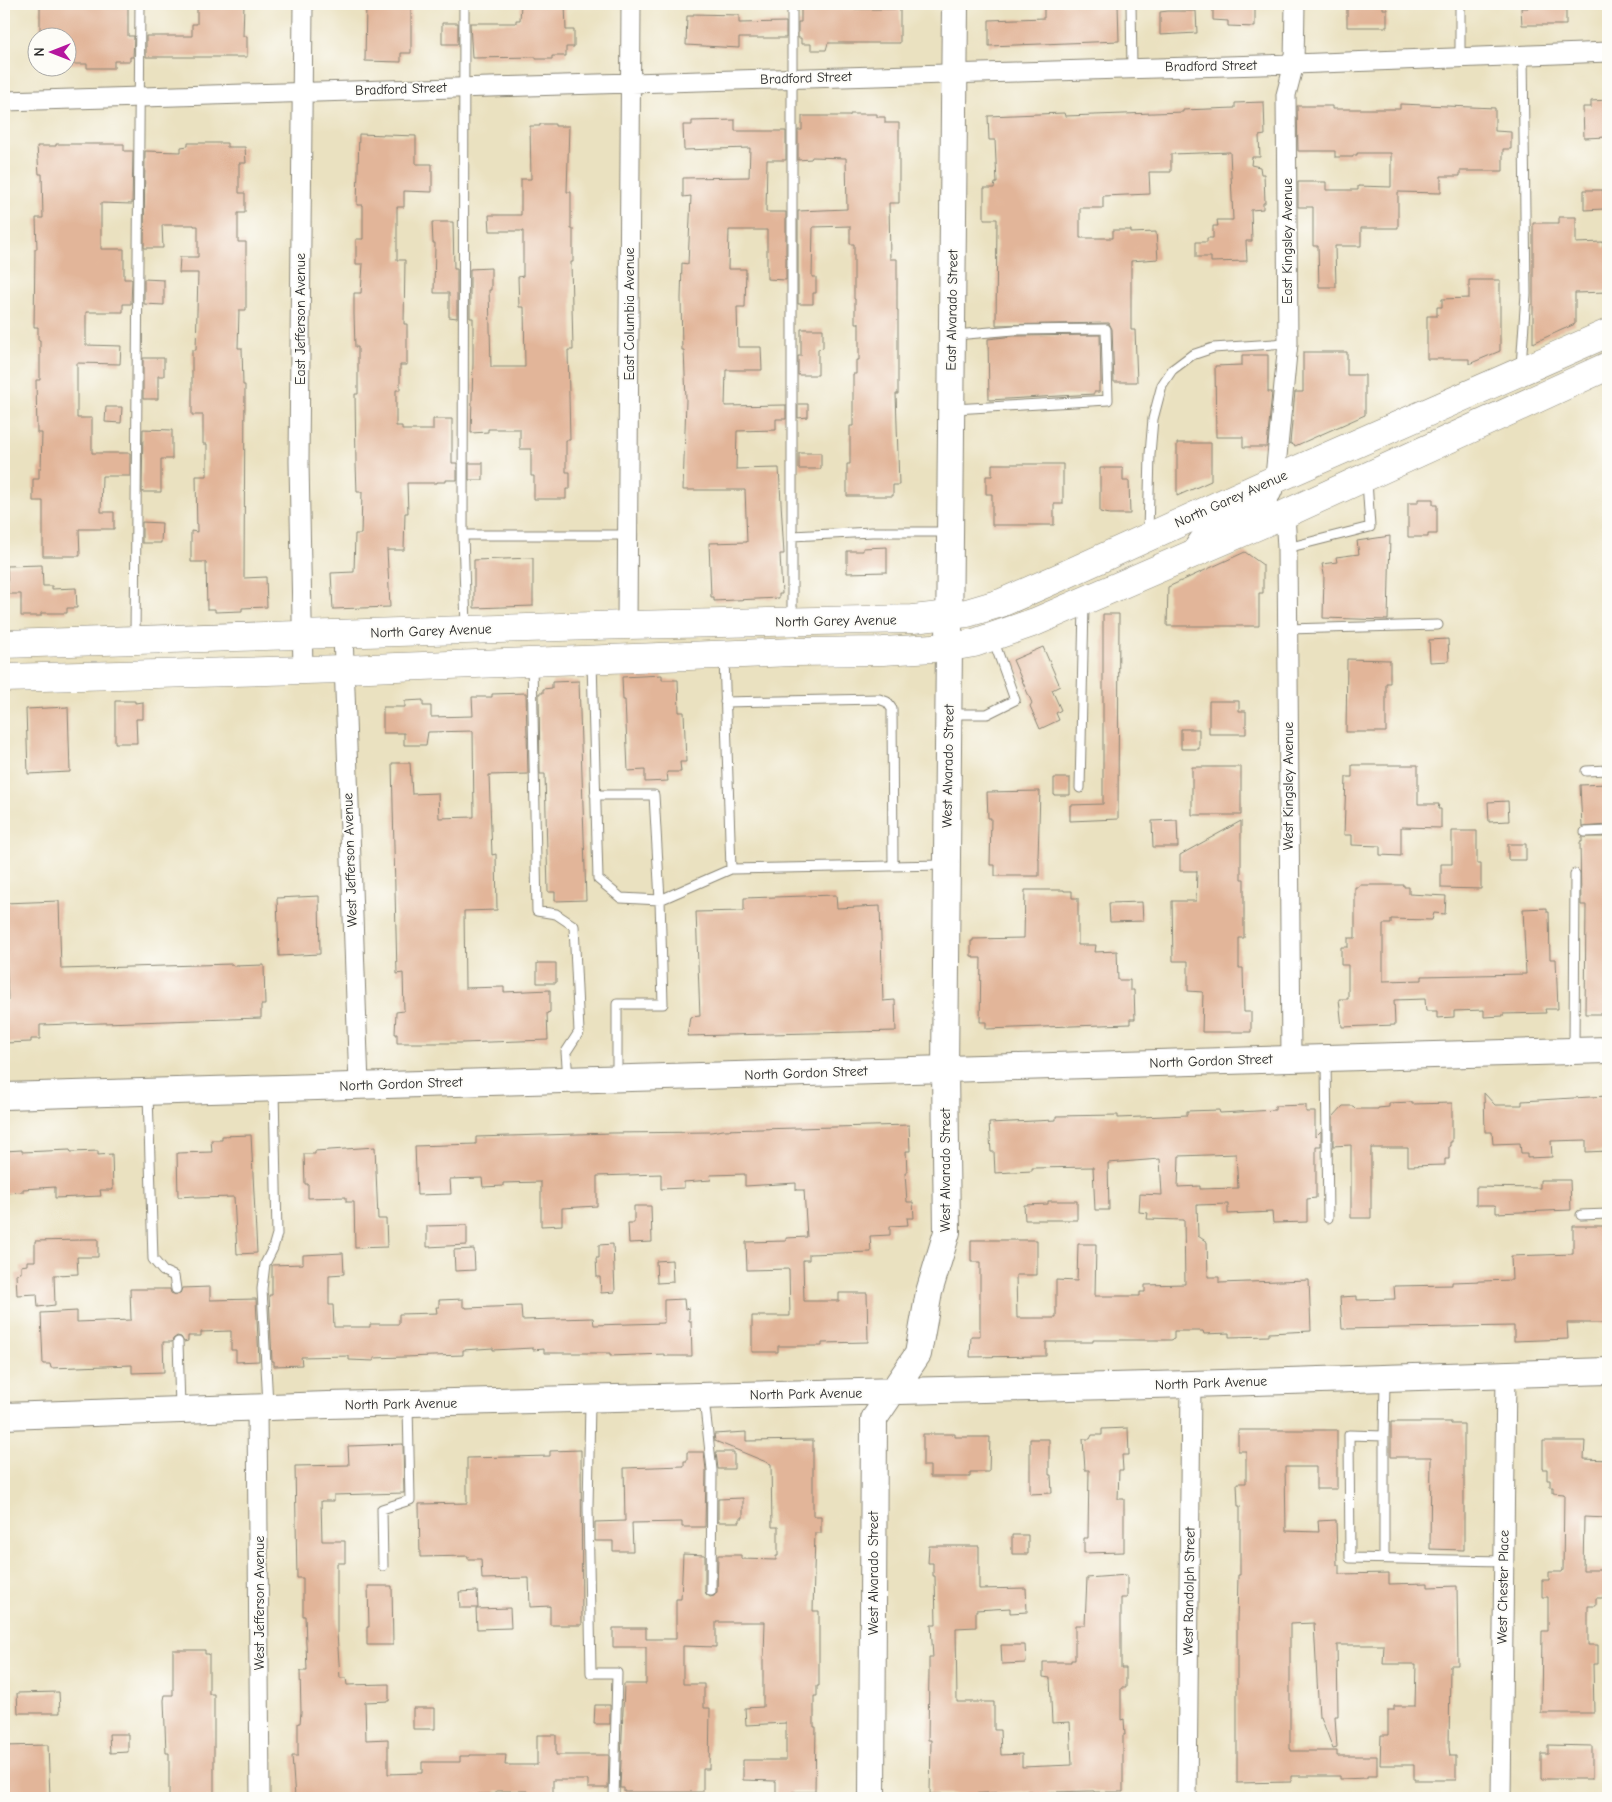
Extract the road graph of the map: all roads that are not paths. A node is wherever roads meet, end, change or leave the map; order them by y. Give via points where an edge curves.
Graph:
1 (140, 4) edge
2 (303, 4) edge
3 (464, 4) edge
4 (631, 4) edge
5 (792, 4) edge
6 (955, 4) edge
7 (1131, 4) edge
8 (1295, 4) edge
9 (1460, 4) edge
10 (1608, 52) edge
11 (1523, 55) junction
12 (1460, 57) junction
13 (1294, 64) junction
14 (1132, 68) junction
15 (954, 74) junction
16 (792, 79) junction
17 (631, 83) junction
18 (463, 88) junction
19 (301, 92) junction
20 (139, 97) junction
21 (4, 101) edge
22 (1608, 333) edge
23 (952, 336) junction
24 (1288, 343) junction
25 (1608, 366) edge
26 (1521, 372) junction
27 (951, 409) junction
28 (1367, 475) junction
29 (1276, 479) junction
30 (1285, 514) junction
31 (950, 532) junction
32 (464, 534) junction
33 (627, 535) junction
34 (792, 536) junction
35 (1148, 537) junction
36 (1287, 548) junction
37 (1187, 556) junction
38 (1084, 601) junction
39 (950, 616) junction
40 (792, 621) junction
41 (627, 625) junction
42 (1438, 625) dead end
43 (1287, 629) junction
44 (466, 630) junction
45 (342, 634) junction
46 (303, 635) junction
47 (992, 637) junction
48 (135, 640) junction
49 (4, 644) edge
50 (950, 647) junction
51 (724, 654) junction
52 (592, 659) junction
53 (532, 661) junction
54 (343, 669) junction
55 (303, 670) junction
56 (4, 678) edge
57 (725, 702) junction
58 (949, 714) junction
59 (1608, 770) edge
60 (1586, 771) dead end
61 (1080, 788) dead end
62 (595, 795) junction
63 (1608, 831) edge
64 (1584, 832) dead end
65 (947, 865) junction
66 (893, 866) junction
67 (731, 869) junction
68 (1575, 874) dead end
69 (660, 900) junction
70 (1608, 1050) edge
71 (1574, 1052) junction
72 (1326, 1058) junction
73 (1290, 1059) junction
74 (945, 1070) junction
75 (617, 1078) junction
76 (568, 1079) junction
77 (359, 1085) junction
78 (274, 1088) junction
79 (148, 1092) junction
80 (4, 1096) edge
81 (1608, 1214) edge
82 (1581, 1215) dead end
83 (1328, 1218) dead end
84 (176, 1289) dead end
85 (178, 1342) dead end
86 (1608, 1371) edge
87 (1506, 1375) junction
88 (1385, 1378) junction
89 (1191, 1384) junction
90 (893, 1391) junction
91 (704, 1396) junction
92 (590, 1399) junction
93 (408, 1404) junction
94 (262, 1407) junction
95 (180, 1410) junction
96 (4, 1416) edge
97 (1384, 1436) junction
98 (1384, 1558) junction
99 (1504, 1561) junction
100 (383, 1566) dead end
101 (711, 1591) dead end
102 (260, 1798) edge
103 (614, 1798) edge
104 (872, 1798) edge
105 (1187, 1798) edge
106 (1501, 1798) edge

1 - 20 lane
2 - 19 street, East Jefferson Avenue
3 - 18 lane
4 - 17 street, East Columbia Avenue
5 - 16 lane
6 - 15 street, East Alvarado Street
7 - 14 lane
8 - 13 street, East Kingsley Avenue
9 - 12 lane
10 - 11 street, Bradford Street
11 - 12 street, Bradford Street
11 - 26 lane via 1526,294
12 - 13 street, Bradford Street
13 - 14 street, Bradford Street
13 - 24 street, East Kingsley Avenue via 1286,95
14 - 15 street, Bradford Street
15 - 16 street, Bradford Street
15 - 23 street, East Alvarado Street
16 - 17 street, Bradford Street
16 - 34 lane
17 - 18 street, Bradford Street
17 - 33 street, East Columbia Avenue
18 - 19 street, Bradford Street
18 - 32 lane
19 - 20 street, Bradford Street
19 - 46 street, East Jefferson Avenue via 299,462
20 - 21 street, Bradford Street
20 - 48 lane
22 - 26 main road, North Garey Avenue
23 - 27 street, East Alvarado Street
23 - 27 lane via 1014,330 1106,329 1108,400
24 - 29 street, East Kingsley Avenue
24 - 35 lane via 1213,348 1192,355 1172,370 1162,385 1154,419
25 - 28 main road
26 - 29 main road, North Garey Avenue
27 - 31 street, East Alvarado Street
28 - 30 main road
28 - 36 lane via 1370,527
29 - 35 main road, North Garey Avenue
29 - 37 street via 1266,499 1207,528
30 - 36 street, West Kingsley Avenue
30 - 37 main road
31 - 34 lane
31 - 39 street, East Alvarado Street
32 - 33 lane
32 - 44 lane
33 - 41 street, East Columbia Avenue
34 - 40 lane
35 - 39 main road, North Garey Avenue via 1001,603
36 - 43 street, West Kingsley Avenue
37 - 38 main road
38 - 47 main road
38 - 61 lane
39 - 40 main road, North Garey Avenue
39 - 50 street, West Alvarado Street
40 - 41 main road, North Garey Avenue
41 - 44 main road, North Garey Avenue
42 - 43 lane
43 - 73 street, West Kingsley Avenue
44 - 45 main road, North Garey Avenue
45 - 46 main road, North Garey Avenue
45 - 54 street, West Jefferson Avenue
46 - 48 main road, North Garey Avenue
46 - 55 street, East Jefferson Avenue
47 - 50 main road
47 - 58 lane via 1015,700 987,714
48 - 49 main road, North Garey Avenue
50 - 51 main road
50 - 58 street, West Alvarado Street
51 - 52 main road
51 - 57 lane
52 - 53 main road
52 - 62 lane
53 - 54 main road
53 - 76 lane via 538,911 556,914 574,926 579,1032 566,1052
54 - 55 main road
54 - 77 street, West Jefferson Avenue
55 - 56 main road
57 - 66 lane via 879,699 888,702 892,709
57 - 67 lane
58 - 65 street, West Alvarado Street
59 - 60 lane
62 - 69 lane via 598,878 621,898
62 - 69 lane via 654,795
63 - 64 lane
65 - 66 lane
65 - 74 street, West Alvarado Street
66 - 67 lane
67 - 69 lane
68 - 71 lane
69 - 75 lane via 663,1004 617,1004
70 - 71 street, North Gordon Street
71 - 72 street, North Gordon Street
72 - 73 street, North Gordon Street
72 - 83 lane
73 - 74 street, North Gordon Street
74 - 75 street, North Gordon Street
74 - 90 street, West Alvarado Street via 947,1232 929,1292 918,1354
75 - 76 street, North Gordon Street
76 - 77 street, North Gordon Street
77 - 78 street, North Gordon Street
78 - 79 street, North Gordon Street
78 - 94 lane via 277,1234 265,1264 262,1289
79 - 80 street, North Gordon Street
79 - 84 lane via 153,1259 163,1271 174,1276
81 - 82 lane
85 - 95 lane
86 - 87 street, North Park Avenue
87 - 88 street, North Park Avenue
87 - 99 street, West Chester Place
88 - 89 street, North Park Avenue
88 - 97 lane
89 - 90 street, North Park Avenue
89 - 105 street, West Randolph Street
90 - 91 street, North Park Avenue
90 - 104 street, West Alvarado Street via 874,1419
91 - 92 street, North Park Avenue
91 - 101 lane via 712,1470
92 - 93 street, North Park Avenue
92 - 103 lane via 591,1672 617,1673
93 - 94 street, North Park Avenue
93 - 100 lane via 410,1500 382,1509
94 - 95 street, North Park Avenue
94 - 102 street, West Jefferson Avenue
95 - 96 street, North Park Avenue
97 - 98 lane
97 - 98 lane via 1349,1435 1350,1558
98 - 99 lane
99 - 106 street, West Chester Place

